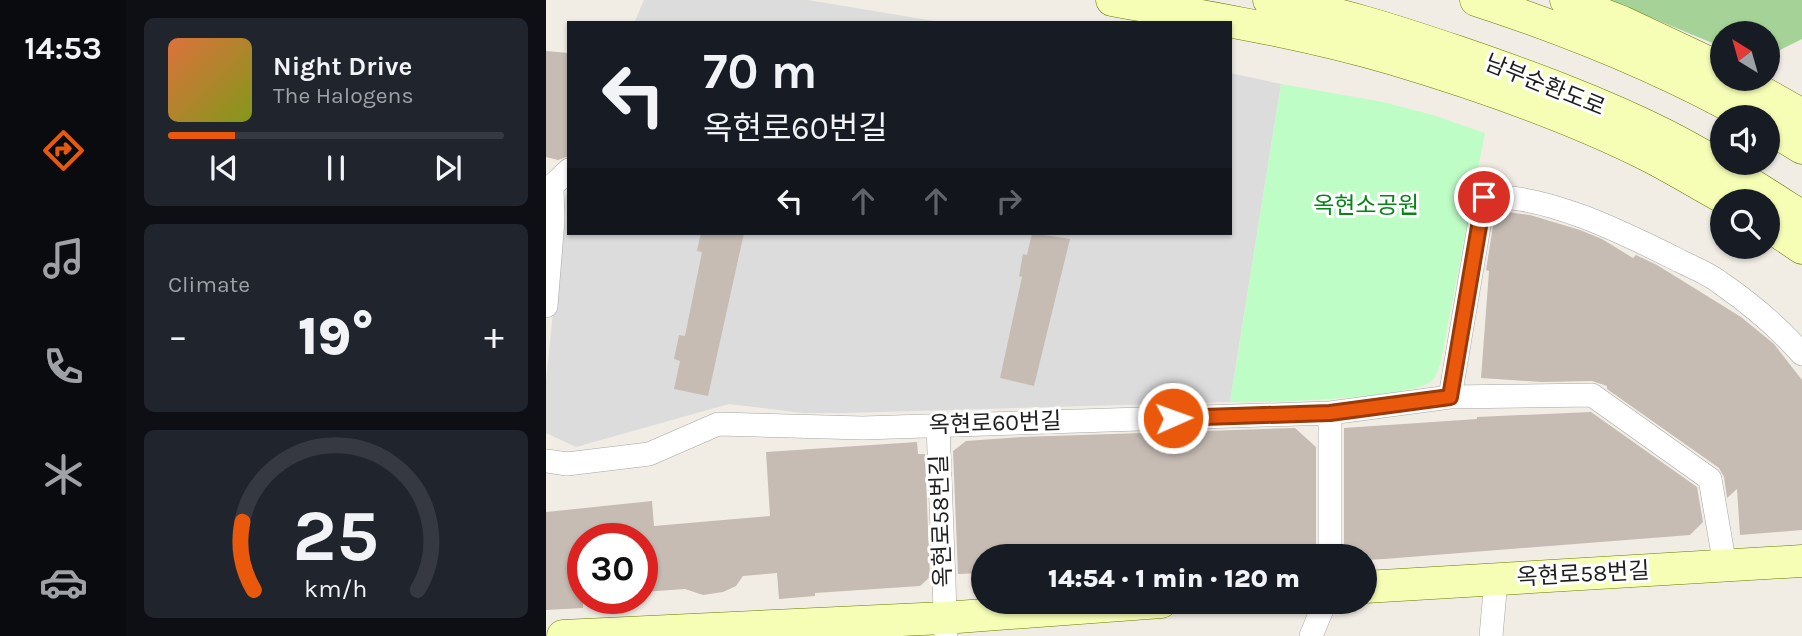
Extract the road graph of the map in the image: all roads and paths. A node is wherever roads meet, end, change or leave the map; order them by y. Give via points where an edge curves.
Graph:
1 (1112, 0) edge
2 (1269, 0) edge
3 (1476, 0) edge
4 (1566, 0) edge
5 (1225, 21) edge
6 (1232, 22) edge
7 (1710, 63) edge
8 (1761, 91) edge
9 (1729, 105) edge
10 (1802, 115) edge
11 (1780, 134) edge
12 (1802, 148) edge
13 (567, 172) edge
14 (1710, 190) edge
15 (1802, 217) edge
16 (1780, 233) edge
17 (1802, 248) edge
18 (546, 306) edge
19 (1802, 354) edge
20 (1450, 397) junction
21 (1330, 413) junction
22 (938, 425) junction
23 (546, 461) edge
24 (1330, 544) edge
25 (1802, 561) edge
26 (1725, 566) junction
27 (1496, 580) junction
28 (1377, 586) edge
29 (1057, 614) edge
30 (1320, 614) edge
31 (945, 627) edge
32 (563, 636) edge
33 (1311, 636) edge
34 (1491, 636) edge

1 - 5 main road
2 - 15 main road, 남부순환도로 via 1402,33 1581,98 1665,136
3 - 9 main road via 1606,47
4 - 7 main road
6 - 14 main road via 1393,59 1489,91 1651,157
8 - 10 main road
11 - 12 main road
13 - 18 street via 552,186
16 - 17 main road
19 - 20 street via 1720,282 1630,236 1544,204 1484,197
20 - 21 street, 옥현로60번길
20 - 26 street, 옥현로60번길 via 1592,395 1710,479
21 - 22 street, 옥현로60번길
21 - 24 street
22 - 23 street, 옥현로60번길 via 718,424 649,454 567,464
22 - 31 street, 옥현로58번길
25 - 26 main road, 옥현로58번길
26 - 27 main road, 옥현로58번길
27 - 28 main road, 옥현로58번길
27 - 34 street
29 - 31 main road, 옥현로58번길
30 - 33 street
31 - 32 main road, 옥현로58번길

